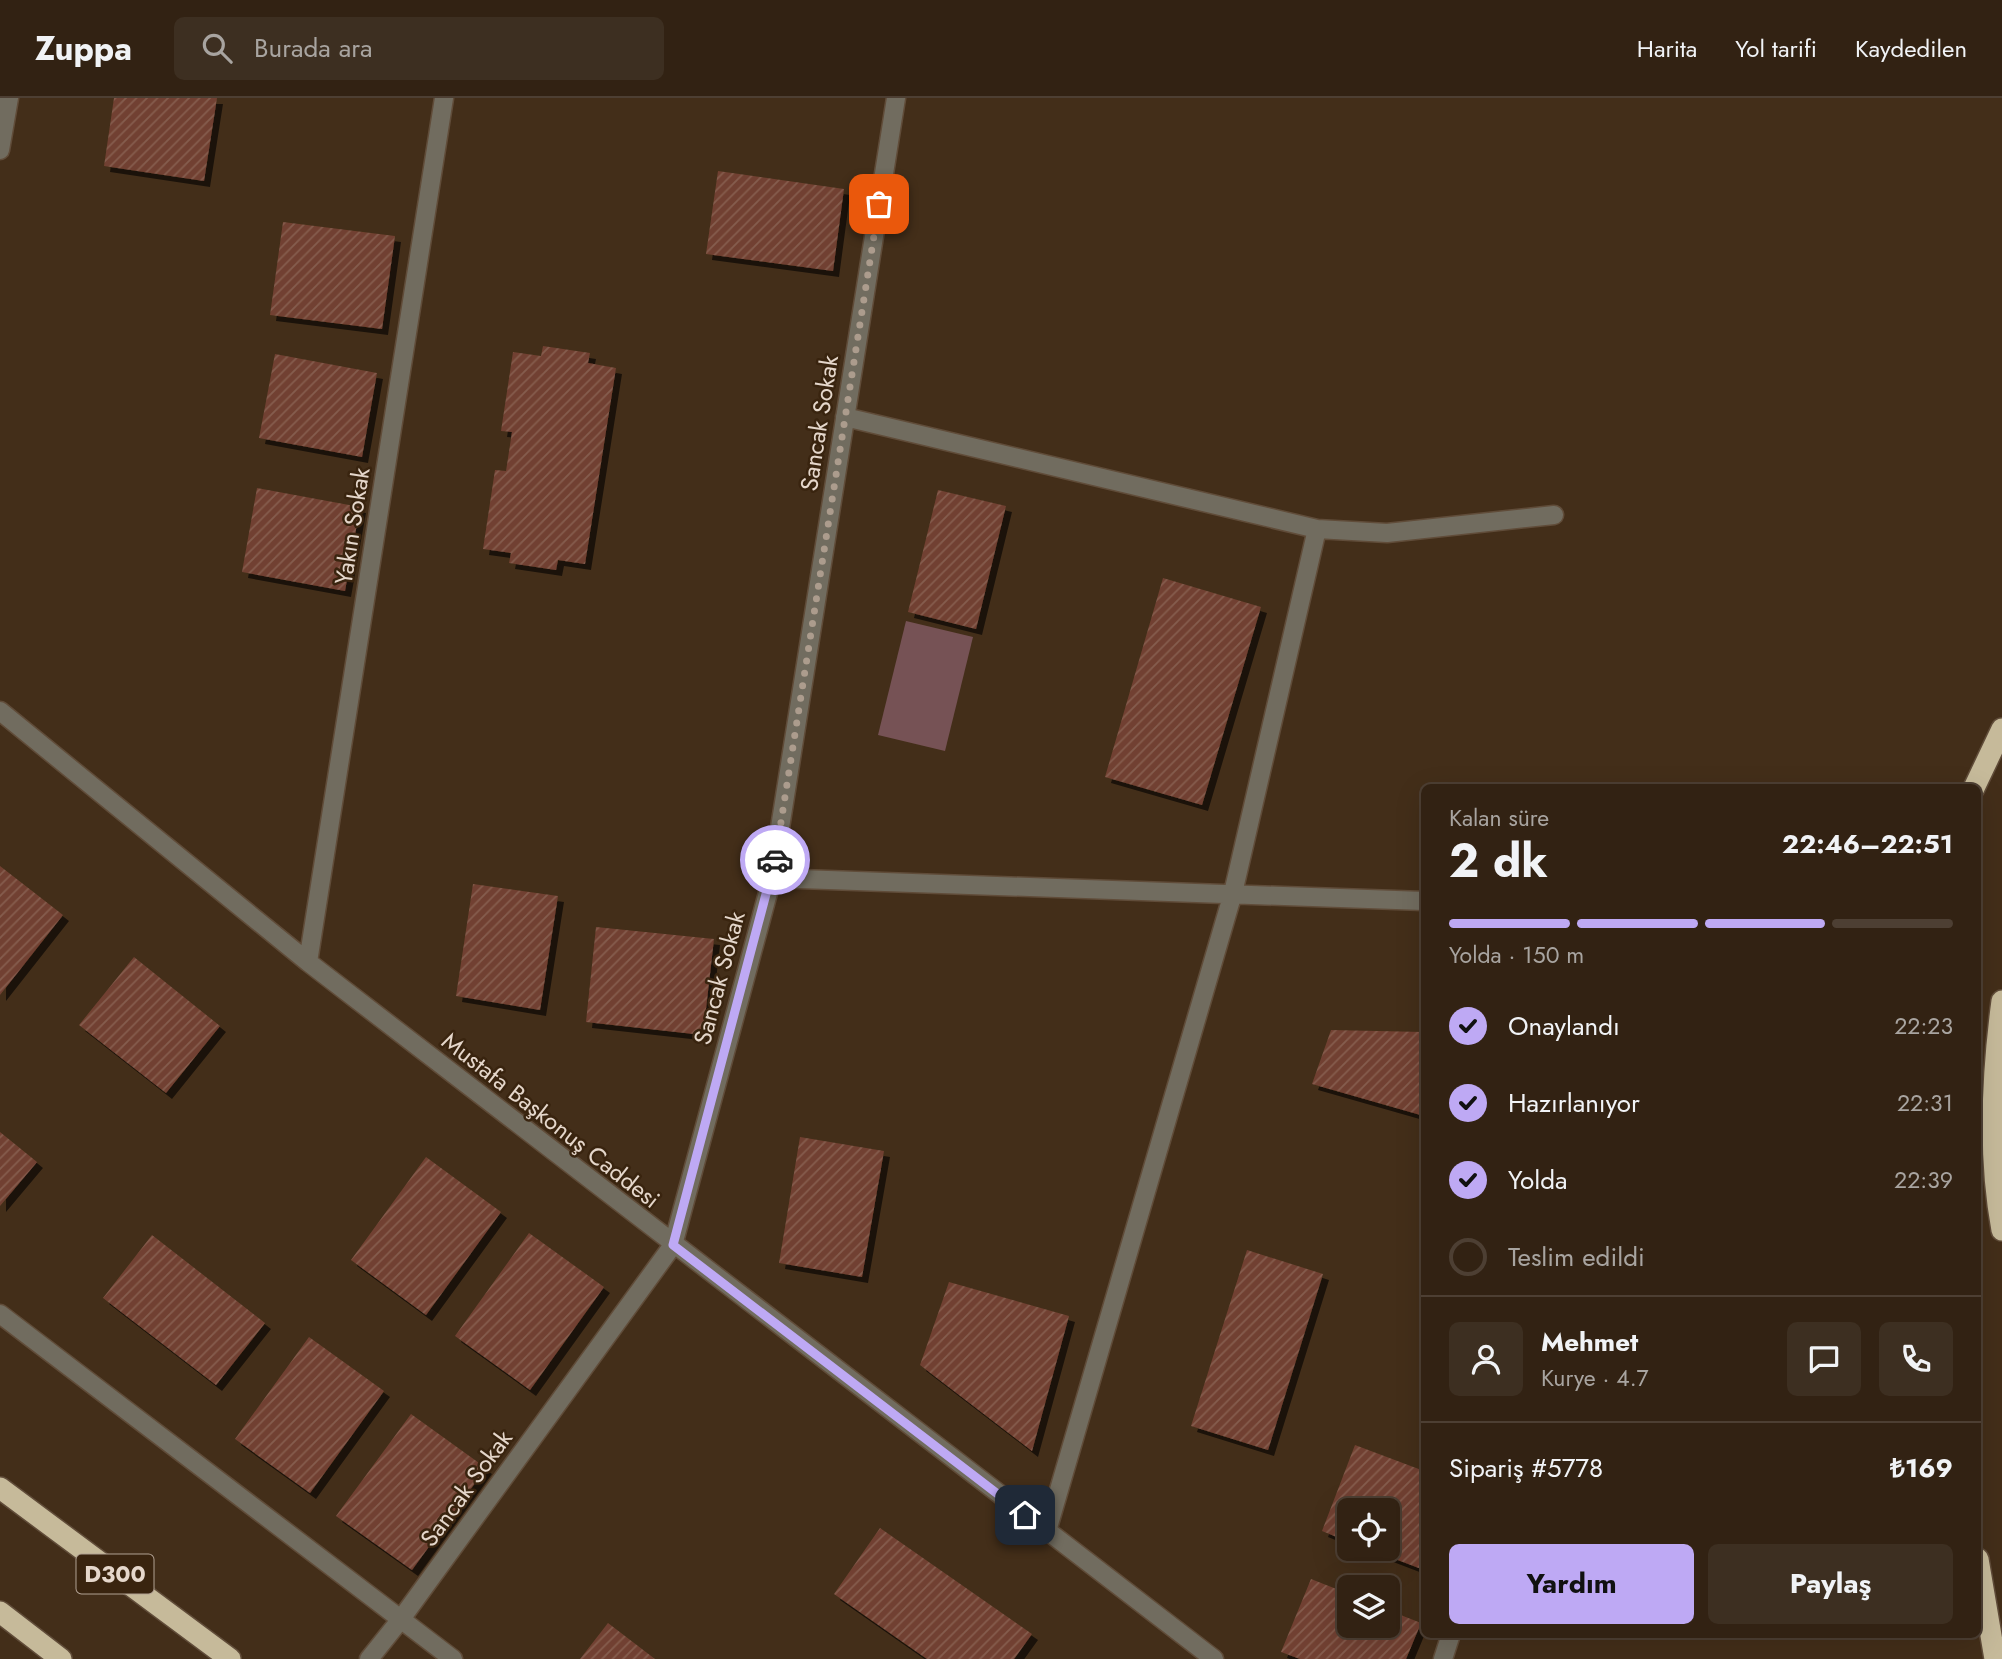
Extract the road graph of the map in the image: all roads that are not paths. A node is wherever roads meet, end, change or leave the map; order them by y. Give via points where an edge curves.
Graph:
1 (9, 98) edge
2 (444, 98) edge
3 (896, 98) edge
4 (0, 150) edge
5 (845, 417) junction
6 (1554, 515) dead end
7 (1317, 529) junction
8 (0, 711) edge
9 (2002, 729) edge
10 (1976, 784) edge
11 (772, 878) junction
12 (1233, 893) junction
13 (1421, 901) edge
14 (308, 962) junction
15 (2002, 1001) edge
16 (2002, 1230) edge
17 (673, 1245) junction
18 (0, 1314) edge
19 (0, 1488) edge
20 (1047, 1531) junction
21 (1981, 1577) edge
22 (0, 1612) edge
23 (401, 1619) junction
24 (1450, 1638) edge
25 (61, 1659) edge
26 (229, 1659) edge
27 (369, 1659) edge
28 (453, 1659) edge
29 (1214, 1659) edge
30 (1443, 1659) edge
31 (1995, 1659) edge

1 - 4 street
2 - 14 street, Yakın Sokak
3 - 5 street, Sancak Sokak
5 - 7 street
5 - 11 street, Sancak Sokak
6 - 7 street via 1387,533
7 - 12 street
8 - 14 street, Mustafa Başkonuş Caddesi
9 - 10 highway
11 - 12 street
11 - 17 street, Sancak Sokak
12 - 13 street
12 - 20 street
14 - 17 street, Mustafa Başkonuş Caddesi
15 - 16 highway via 1993,1097
17 - 20 street, Mustafa Başkonuş Caddesi
17 - 23 street, Sancak Sokak
18 - 23 street
19 - 26 highway, D300
20 - 29 street, Mustafa Başkonuş Caddesi
21 - 31 highway
22 - 25 highway
23 - 27 street, Sancak Sokak
23 - 28 street
24 - 30 street

